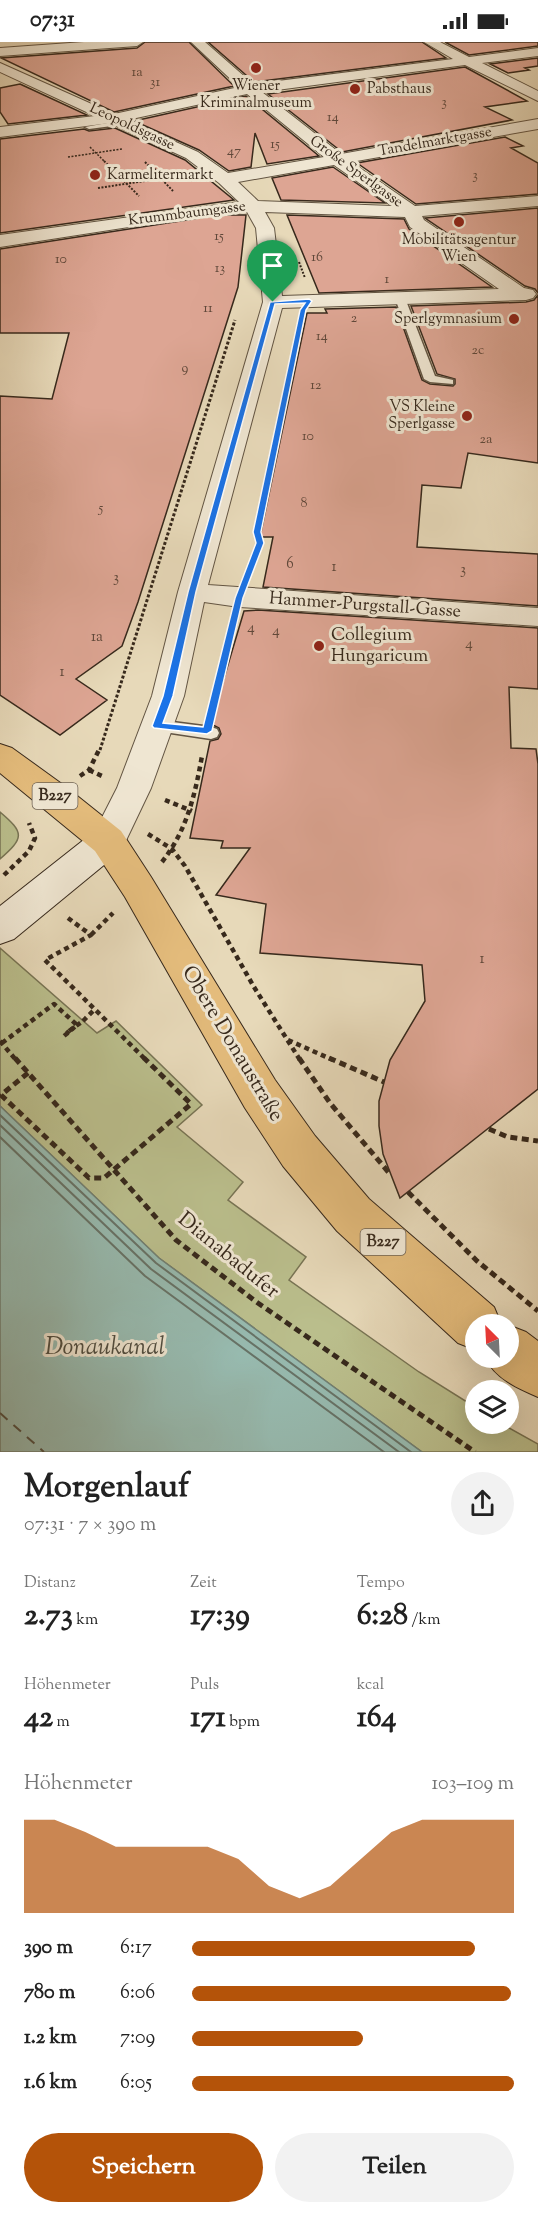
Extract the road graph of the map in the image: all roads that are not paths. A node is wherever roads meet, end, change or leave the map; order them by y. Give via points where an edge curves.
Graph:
1 (137, 42) edge
2 (197, 42) edge
3 (430, 42) edge
4 (538, 51) edge
5 (0, 52) edge
6 (468, 61) junction
7 (0, 67) edge
8 (249, 89) junction
9 (538, 97) edge
10 (119, 120) junction
11 (538, 124) edge
12 (89, 127) dead end
13 (0, 132) edge
14 (336, 160) junction
15 (225, 179) junction
16 (538, 201) edge
17 (253, 206) junction
18 (412, 212) junction
19 (0, 241) edge
20 (529, 294) edge
21 (400, 298) junction
22 (273, 302) junction
23 (450, 379) dead end
24 (192, 592) junction
25 (538, 617) edge
26 (157, 726) junction
27 (209, 732) road end
28 (0, 756) edge
29 (108, 841) junction
30 (0, 928) edge
31 (465, 1315) edge
32 (519, 1358) edge
33 (538, 1372) edge

1 - 5 street
2 - 8 street, Große Sperlgasse
3 - 6 street
4 - 6 street
6 - 8 street
6 - 9 street
7 - 10 street, Leopoldsgasse
8 - 10 street
8 - 14 street, Große Sperlgasse
10 - 12 lane
10 - 13 street
10 - 15 street, Leopoldsgasse via 192,155
11 - 14 street, Tandelmarktgasse
14 - 15 street, Tandelmarktgasse
14 - 18 street, Große Sperlgasse
15 - 17 street, Leopoldsgasse
16 - 18 street, Krummbaumgasse
17 - 18 street, Krummbaumgasse
17 - 19 street, Krummbaumgasse
17 - 22 street via 265,228
18 - 20 street, Große Sperlgasse via 416,223
20 - 21 street
21 - 22 street
21 - 23 lane via 428,373
22 - 24 street
24 - 25 street, Hammer-Purgstall-Gasse
24 - 26 street via 168,696
26 - 27 lane
26 - 29 street via 122,816
28 - 29 main road, Obere Donaustraße / B227
29 - 30 street
29 - 31 main road, Obere Donaustraße / B227 via 260,1094 299,1151 353,1215
32 - 33 main road

